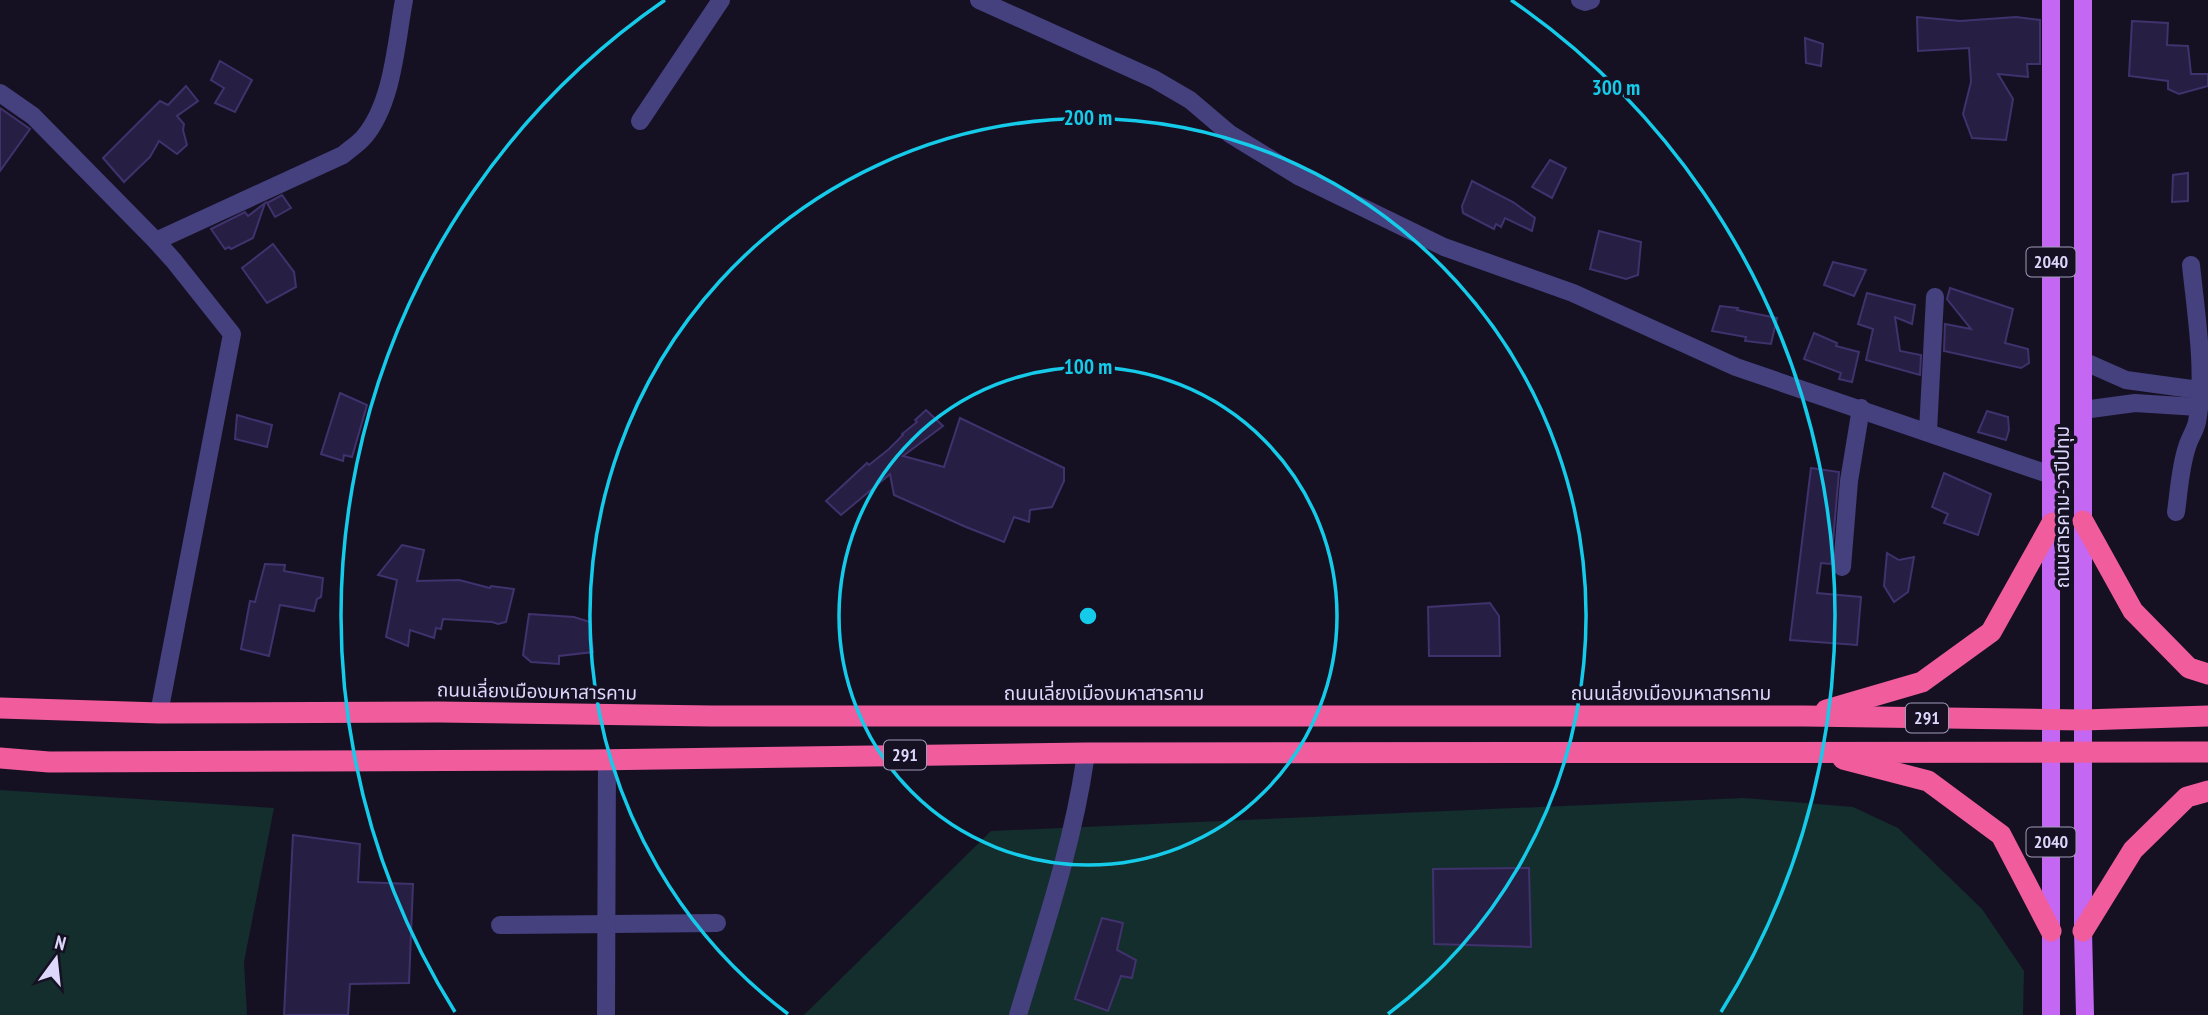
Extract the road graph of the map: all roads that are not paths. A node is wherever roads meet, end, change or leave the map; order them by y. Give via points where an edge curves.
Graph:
1 (404, 0) edge
2 (721, 0) edge
3 (979, 0) edge
4 (1580, 0) edge
5 (1591, 0) edge
6 (2051, 0) edge
7 (2084, 0) edge
8 (2051, 19) junction
9 (2083, 20) junction
10 (0, 93) edge
11 (640, 121) dead end
12 (156, 241) junction
13 (2191, 265) dead end
14 (1935, 298) dead end
15 (2083, 361) junction
16 (2199, 399) junction
17 (1861, 408) junction
18 (2083, 411) junction
19 (1928, 431) junction
20 (2051, 475) junction
21 (2176, 512) dead end
22 (2083, 521) junction
23 (2052, 523) junction
24 (1842, 567) dead end
25 (2208, 674) edge
26 (0, 708) edge
27 (159, 713) junction
28 (1804, 716) junction
29 (2208, 716) edge
30 (2051, 720) junction
31 (2083, 720) junction
32 (1810, 751) junction
33 (2051, 752) junction
34 (2083, 752) junction
35 (2208, 752) edge
36 (1086, 753) junction
37 (0, 758) edge
38 (607, 760) junction
39 (2208, 791) edge
40 (718, 923) dead end
41 (500, 925) dead end
42 (606, 925) junction
43 (2051, 931) junction
44 (2083, 931) junction
45 (606, 1015) edge
46 (1018, 1015) edge
47 (2050, 1015) edge
48 (2085, 1015) edge

1 - 12 street via 386,95 363,138 343,155
2 - 11 street
3 - 17 street via 1154,79 1300,177 1444,247 1573,293 1736,367
4 - 5 street
6 - 8 main road, ถนนสารคาม-วาปีปทุม / 2040
7 - 9 main road, ถนนสารคาม-วาปีปทุม / 2040
8 - 9 main road
8 - 20 main road, ถนนสารคาม-วาปีปทุม / 2040
9 - 15 main road, ถนนสารคาม-วาปีปทุม / 2040
10 - 12 street via 33,116
12 - 27 street via 232,334
13 - 16 street via 2200,350
14 - 19 street
15 - 16 street via 2126,380 2181,389
15 - 18 main road, ถนนสารคาม-วาปีปทุม / 2040
16 - 18 street
16 - 21 street
17 - 19 street
17 - 24 street
18 - 22 main road, ถนนสารคาม-วาปีปทุม / 2040
19 - 20 street
20 - 23 main road, ถนนสารคาม-วาปีปทุม / 2040
22 - 25 highway via 2133,611 2189,668
22 - 31 main road, ถนนสารคาม-วาปีปทุม / 2040
23 - 28 highway via 1991,632 1922,682
23 - 30 main road, ถนนสารคาม-วาปีปทุม / 2040
26 - 27 highway, ถนนเลี่ยงเมืองมหาสารคาม / 291
27 - 28 highway, ถนนเลี่ยงเมืองมหาสารคาม / 291
28 - 30 highway, ถนนเลี่ยงเมืองมหาสารคาม / 291
29 - 31 highway, ถนนเลี่ยงเมืองมหาสารคาม / 291
30 - 31 highway, ถนนเลี่ยงเมืองมหาสารคาม / 291
30 - 33 main road, ถนนสารคาม-วาปีปทุม / 2040
31 - 34 main road, ถนนสารคาม-วาปีปทุม / 2040
32 - 33 highway, 291
32 - 36 highway, 291
32 - 43 highway via 1928,781 2001,835
33 - 34 highway, 291
33 - 43 main road, ถนนสารคาม-วาปีปทุม / 2040
34 - 35 highway, 291
34 - 44 main road, ถนนสารคาม-วาปีปทุม / 2040
36 - 38 highway, 291
36 - 46 street via 1079,798
37 - 38 highway, 291 via 48,762
38 - 42 street
39 - 44 highway via 2188,797 2133,850
40 - 42 street
41 - 42 street
42 - 45 street
43 - 47 main road, ถนนสารคาม-วาปีปทุม / 2040
44 - 48 main road, ถนนสารคาม-วาปีปทุม / 2040

